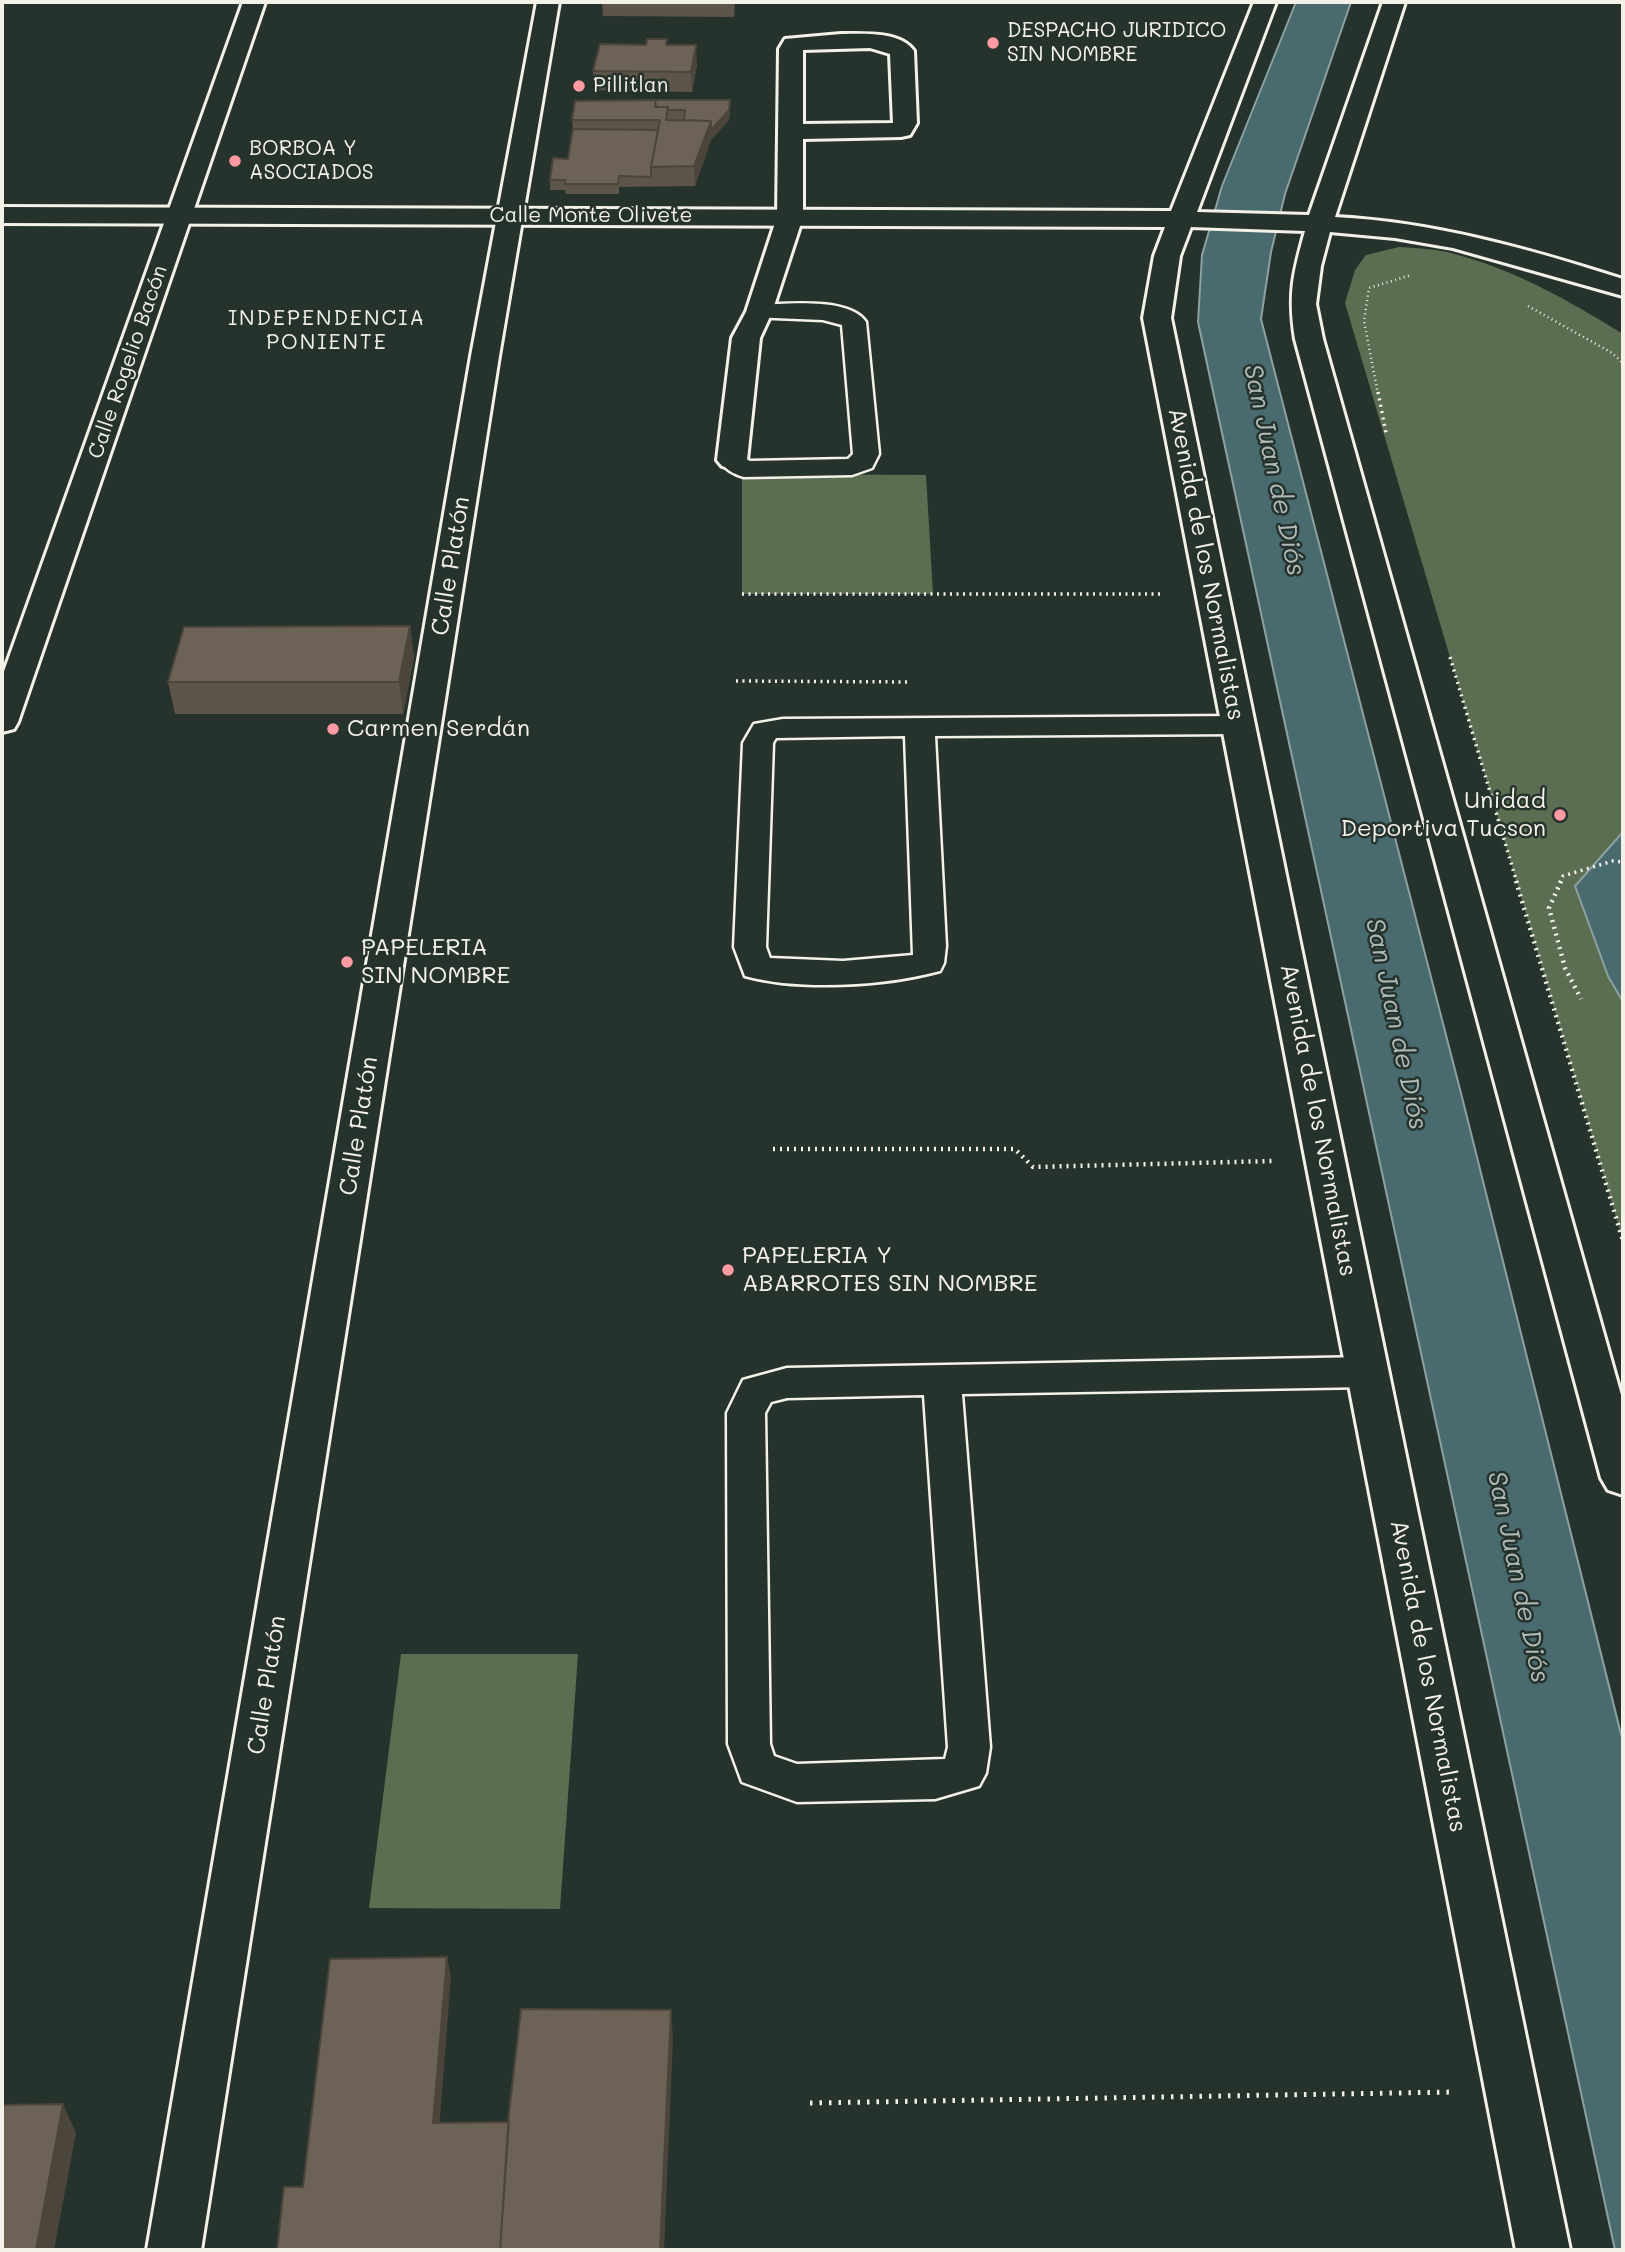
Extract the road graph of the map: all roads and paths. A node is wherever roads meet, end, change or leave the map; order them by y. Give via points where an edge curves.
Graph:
1 (254, 2) edge
2 (548, 2) edge
3 (1265, 2) edge
4 (1394, 2) edge
5 (790, 132) junction
6 (2, 215) edge
7 (179, 215) junction
8 (510, 216) junction
9 (790, 217) junction
10 (1188, 219) junction
11 (1309, 224) junction
12 (1414, 274) dead end
13 (1623, 288) edge
14 (1519, 300) dead end
15 (759, 312) junction
16 (1623, 363) edge
17 (1387, 436) dead end
18 (732, 460) joint
19 (742, 594) dead end
20 (1212, 595) junction
21 (1447, 645) dead end
22 (2, 722) edge
23 (1239, 725) junction
24 (920, 727) junction
25 (1623, 862) edge
26 (1581, 999) dead end
27 (773, 1149) dead end
28 (1326, 1160) junction
29 (1623, 1241) edge
30 (1368, 1372) junction
31 (942, 1380) junction
32 (1623, 1478) edge
33 (1511, 2091) junction
34 (810, 2103) dead end
35 (174, 2250) edge
36 (1543, 2250) edge

1 - 7 street, Calle Rogelio Bacón
2 - 8 street, Calle Platón
3 - 10 street, Avenida de los Normalistas
4 - 11 street
5 - 5 street via 793,44 882,42 902,51 905,123 901,130
5 - 9 street
6 - 7 street, Calle Monte Olivete
7 - 8 street, Calle Monte Olivete
7 - 22 street, Calle Rogelio Bacón
8 - 9 street, Calle Monte Olivete
8 - 35 street, Calle Platón
9 - 10 street, Calle Monte Olivete
9 - 15 street
10 - 11 street, Calle Monte Olivete
10 - 20 street, Avenida de los Normalistas via 1167,256 1157,318
11 - 13 street, Calle Monte Olivete via 1395,230 1475,245
11 - 32 street via 1303,304 1309,339
12 - 17 path via 1370,288 1364,321
14 - 16 path
15 - 18 street via 746,338
15 - 18 lane via 833,313 854,322 866,454 863,462 852,467 744,469
19 - 20 path
20 - 23 street, Avenida de los Normalistas
21 - 29 path
23 - 24 lane
23 - 28 street, Avenida de los Normalistas
24 - 24 lane via 765,730 758,743 750,947 757,968 786,972 898,969 928,963
25 - 26 path via 1563,876 1549,908 1565,968
27 - 28 path via 1016,1150 1033,1167
28 - 30 street, Avenida de los Normalistas
30 - 31 lane
30 - 33 street, Avenida de los Normalistas
31 - 31 lane via 786,1383 757,1391 746,1413 749,1744 757,1769 797,1783 935,1780 964,1773 969,1747
33 - 34 path
33 - 36 street, Avenida de los Normalistas

